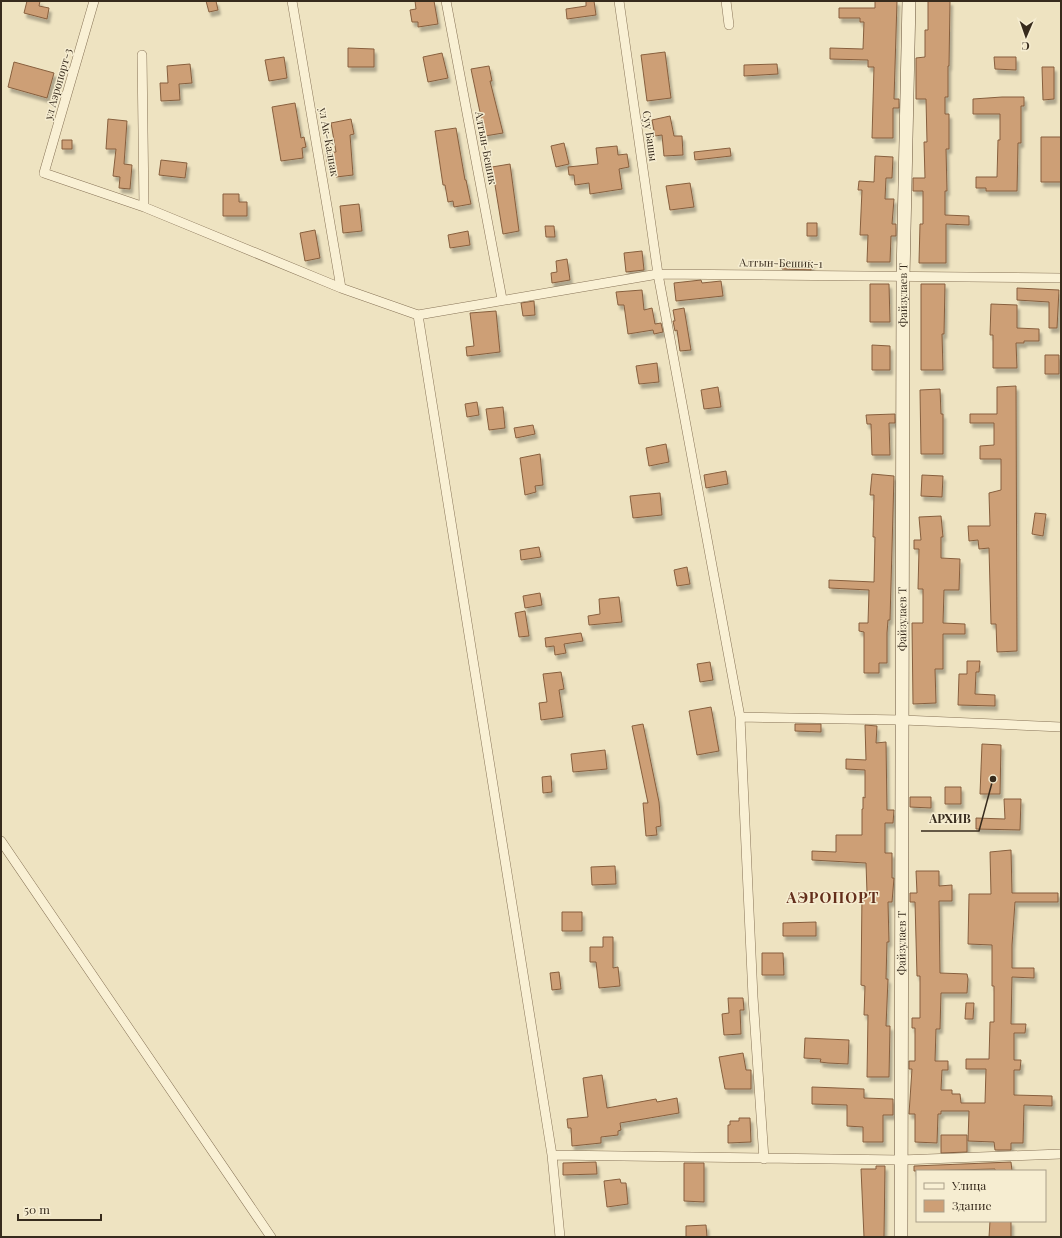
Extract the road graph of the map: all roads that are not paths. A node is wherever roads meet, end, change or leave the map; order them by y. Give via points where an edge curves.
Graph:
1 (94, 1) edge
2 (292, 1) edge
3 (446, 1) edge
4 (619, 1) edge
5 (726, 1) edge
6 (909, 1) edge
7 (729, 25) dead end
8 (142, 55) dead end
9 (144, 207) junction
10 (658, 274) junction
11 (903, 277) junction
12 (1061, 278) edge
13 (341, 288) junction
14 (502, 300) junction
15 (418, 315) junction
16 (740, 717) junction
17 (903, 720) junction
18 (1061, 727) edge
19 (1, 841) edge
20 (1061, 1154) edge
21 (552, 1155) junction
22 (764, 1159) junction
23 (901, 1160) junction
24 (271, 1237) edge
25 (560, 1237) edge
26 (901, 1237) edge

1 - 9 street, ул Аэропорт-3 via 44,173
2 - 13 street, ул Ак-Калпак
3 - 14 street, Алтын-Бешик
4 - 10 street, Суу Башы
5 - 7 street
6 - 11 street, Файзулаев Т
8 - 9 street
9 - 13 street
10 - 11 street, Алтын-Бешик-1
10 - 14 street, Алтын-Бешик-1
10 - 16 street, Суу Башы
11 - 12 street, Алтын-Бешик-1
11 - 17 street, Файзулаев Т
13 - 15 street
14 - 15 street, Алтын-Бешик-1
15 - 21 street
16 - 17 street
16 - 22 street, Суу Башы via 753,997
17 - 18 street
17 - 23 street, Файзулаев Т
19 - 24 street
20 - 23 street
21 - 22 street
21 - 25 street
22 - 23 street
23 - 26 street, Файзулаев Т

